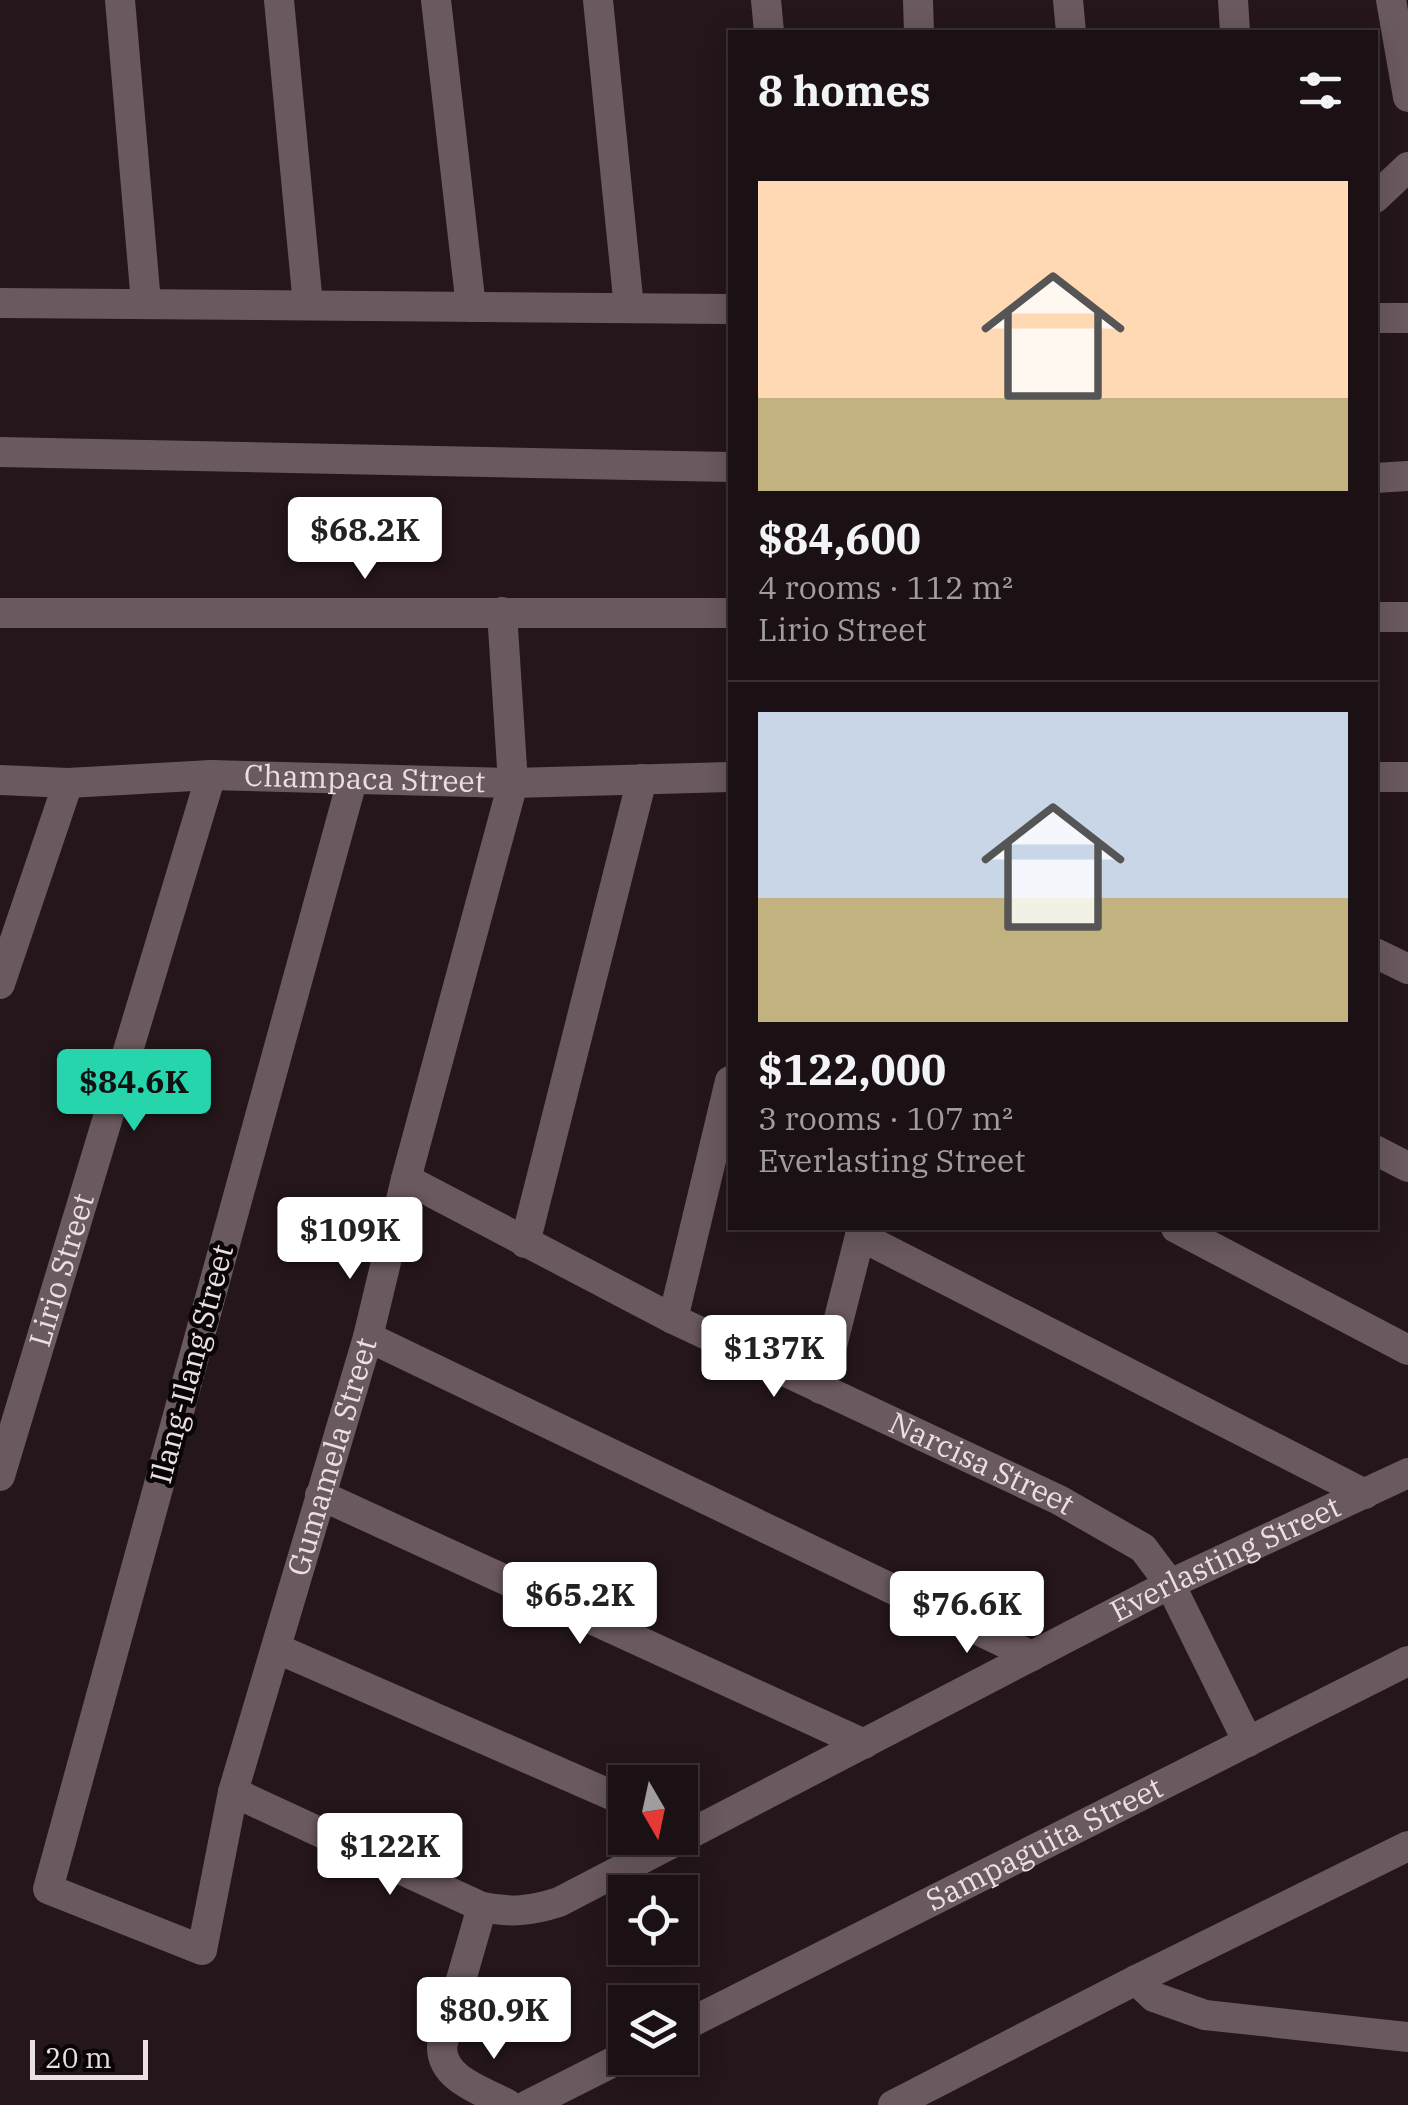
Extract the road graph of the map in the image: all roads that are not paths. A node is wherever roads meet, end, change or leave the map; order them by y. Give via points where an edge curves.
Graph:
1 (120, 0) edge
2 (278, 0) edge
3 (436, 0) edge
4 (598, 0) edge
5 (766, 0) edge
6 (918, 0) edge
7 (1068, 0) edge
8 (1232, 0) edge
9 (1391, 0) edge
10 (768, 30) edge
11 (920, 30) edge
12 (1071, 30) edge
13 (1235, 30) edge
14 (1408, 97) edge
15 (1408, 166) edge
16 (1378, 195) edge
17 (0, 302) edge
18 (146, 303) junction
19 (308, 305) junction
20 (470, 306) junction
21 (629, 308) junction
22 (728, 308) edge
23 (1378, 318) edge
24 (1408, 318) edge
25 (0, 452) edge
26 (728, 466) edge
27 (1408, 476) edge
28 (1378, 478) edge
29 (0, 612) edge
30 (502, 612) junction
31 (728, 613) edge
32 (1378, 617) edge
33 (1408, 618) edge
34 (211, 775) junction
35 (1378, 777) edge
36 (1408, 777) edge
37 (728, 778) edge
38 (642, 779) junction
39 (0, 780) edge
40 (352, 780) junction
41 (68, 783) junction
42 (513, 783) junction
43 (1378, 954) edge
44 (1408, 969) edge
45 (0, 984) edge
46 (728, 1090) edge
47 (1378, 1152) edge
48 (1408, 1167) edge
49 (406, 1179) junction
50 (1180, 1230) edge
51 (861, 1232) edge
52 (525, 1243) junction
53 (673, 1319) junction
54 (368, 1337) junction
55 (1408, 1350) edge
56 (821, 1389) junction
57 (1408, 1473) edge
58 (0, 1476) edge
59 (1365, 1494) junction
60 (320, 1495) junction
61 (1170, 1584) junction
62 (278, 1648) junction
63 (1032, 1656) junction
64 (1408, 1662) edge
65 (1248, 1742) junction
66 (864, 1744) junction
67 (233, 1792) junction
68 (608, 1794) edge
69 (698, 1823) edge
70 (1408, 1846) edge
71 (641, 1855) edge
72 (1368, 1866) junction
73 (1408, 1872) edge
74 (482, 1907) junction
75 (202, 1950) joint
76 (1136, 1980) junction
77 (698, 2019) edge
78 (1408, 2037) edge
79 (608, 2065) edge
80 (509, 2105) edge
81 (528, 2105) edge
82 (893, 2105) edge

1 - 18 street
2 - 19 street
3 - 20 street
4 - 21 street
5 - 10 street
6 - 11 street
7 - 12 street
8 - 13 street
9 - 14 street
15 - 16 street
17 - 18 street
18 - 19 street
19 - 20 street
20 - 21 street
21 - 22 street
23 - 24 street
25 - 26 street
27 - 28 street
29 - 30 street
30 - 31 street
30 - 42 street, Gumamela Street
32 - 33 street
34 - 40 street, Champaca Street
34 - 41 street, Champaca Street
34 - 58 street, Lirio Street
35 - 36 street
37 - 38 street, Champaca Street
38 - 42 street, Champaca Street
38 - 52 street
39 - 41 street, Champaca Street
40 - 42 street, Champaca Street
40 - 75 street, Ilang-Ilang Street via 48,1889
41 - 45 street
42 - 49 street, Gumamela Street
43 - 44 street
46 - 53 street
47 - 48 street
49 - 52 street, Narcisa Street
49 - 54 street, Gumamela Street
50 - 55 street
51 - 56 street
51 - 59 street
52 - 53 street, Narcisa Street
53 - 56 street, Narcisa Street
54 - 60 street, Gumamela Street
54 - 63 street
56 - 61 street, Narcisa Street via 1059,1500 1143,1548
57 - 59 street, Everlasting Street
59 - 61 street, Everlasting Street
60 - 62 street, Gumamela Street
60 - 66 street
61 - 63 street, Everlasting Street
61 - 65 street, Narcisa Street
62 - 67 street, Gumamela Street
62 - 68 street
63 - 66 street, Everlasting Street
64 - 65 street, Sampaguita Street
65 - 77 street, Sampaguita Street
66 - 69 street, Everlasting Street
67 - 74 street, Everlasting Street
67 - 75 street, Gumamela Street
70 - 72 street
71 - 74 street, Everlasting Street via 530,1912
72 - 73 street
72 - 76 street
74 - 80 street via 441,2057 449,2072
76 - 78 street via 1154,1997 1205,2015
76 - 82 street
79 - 81 street

